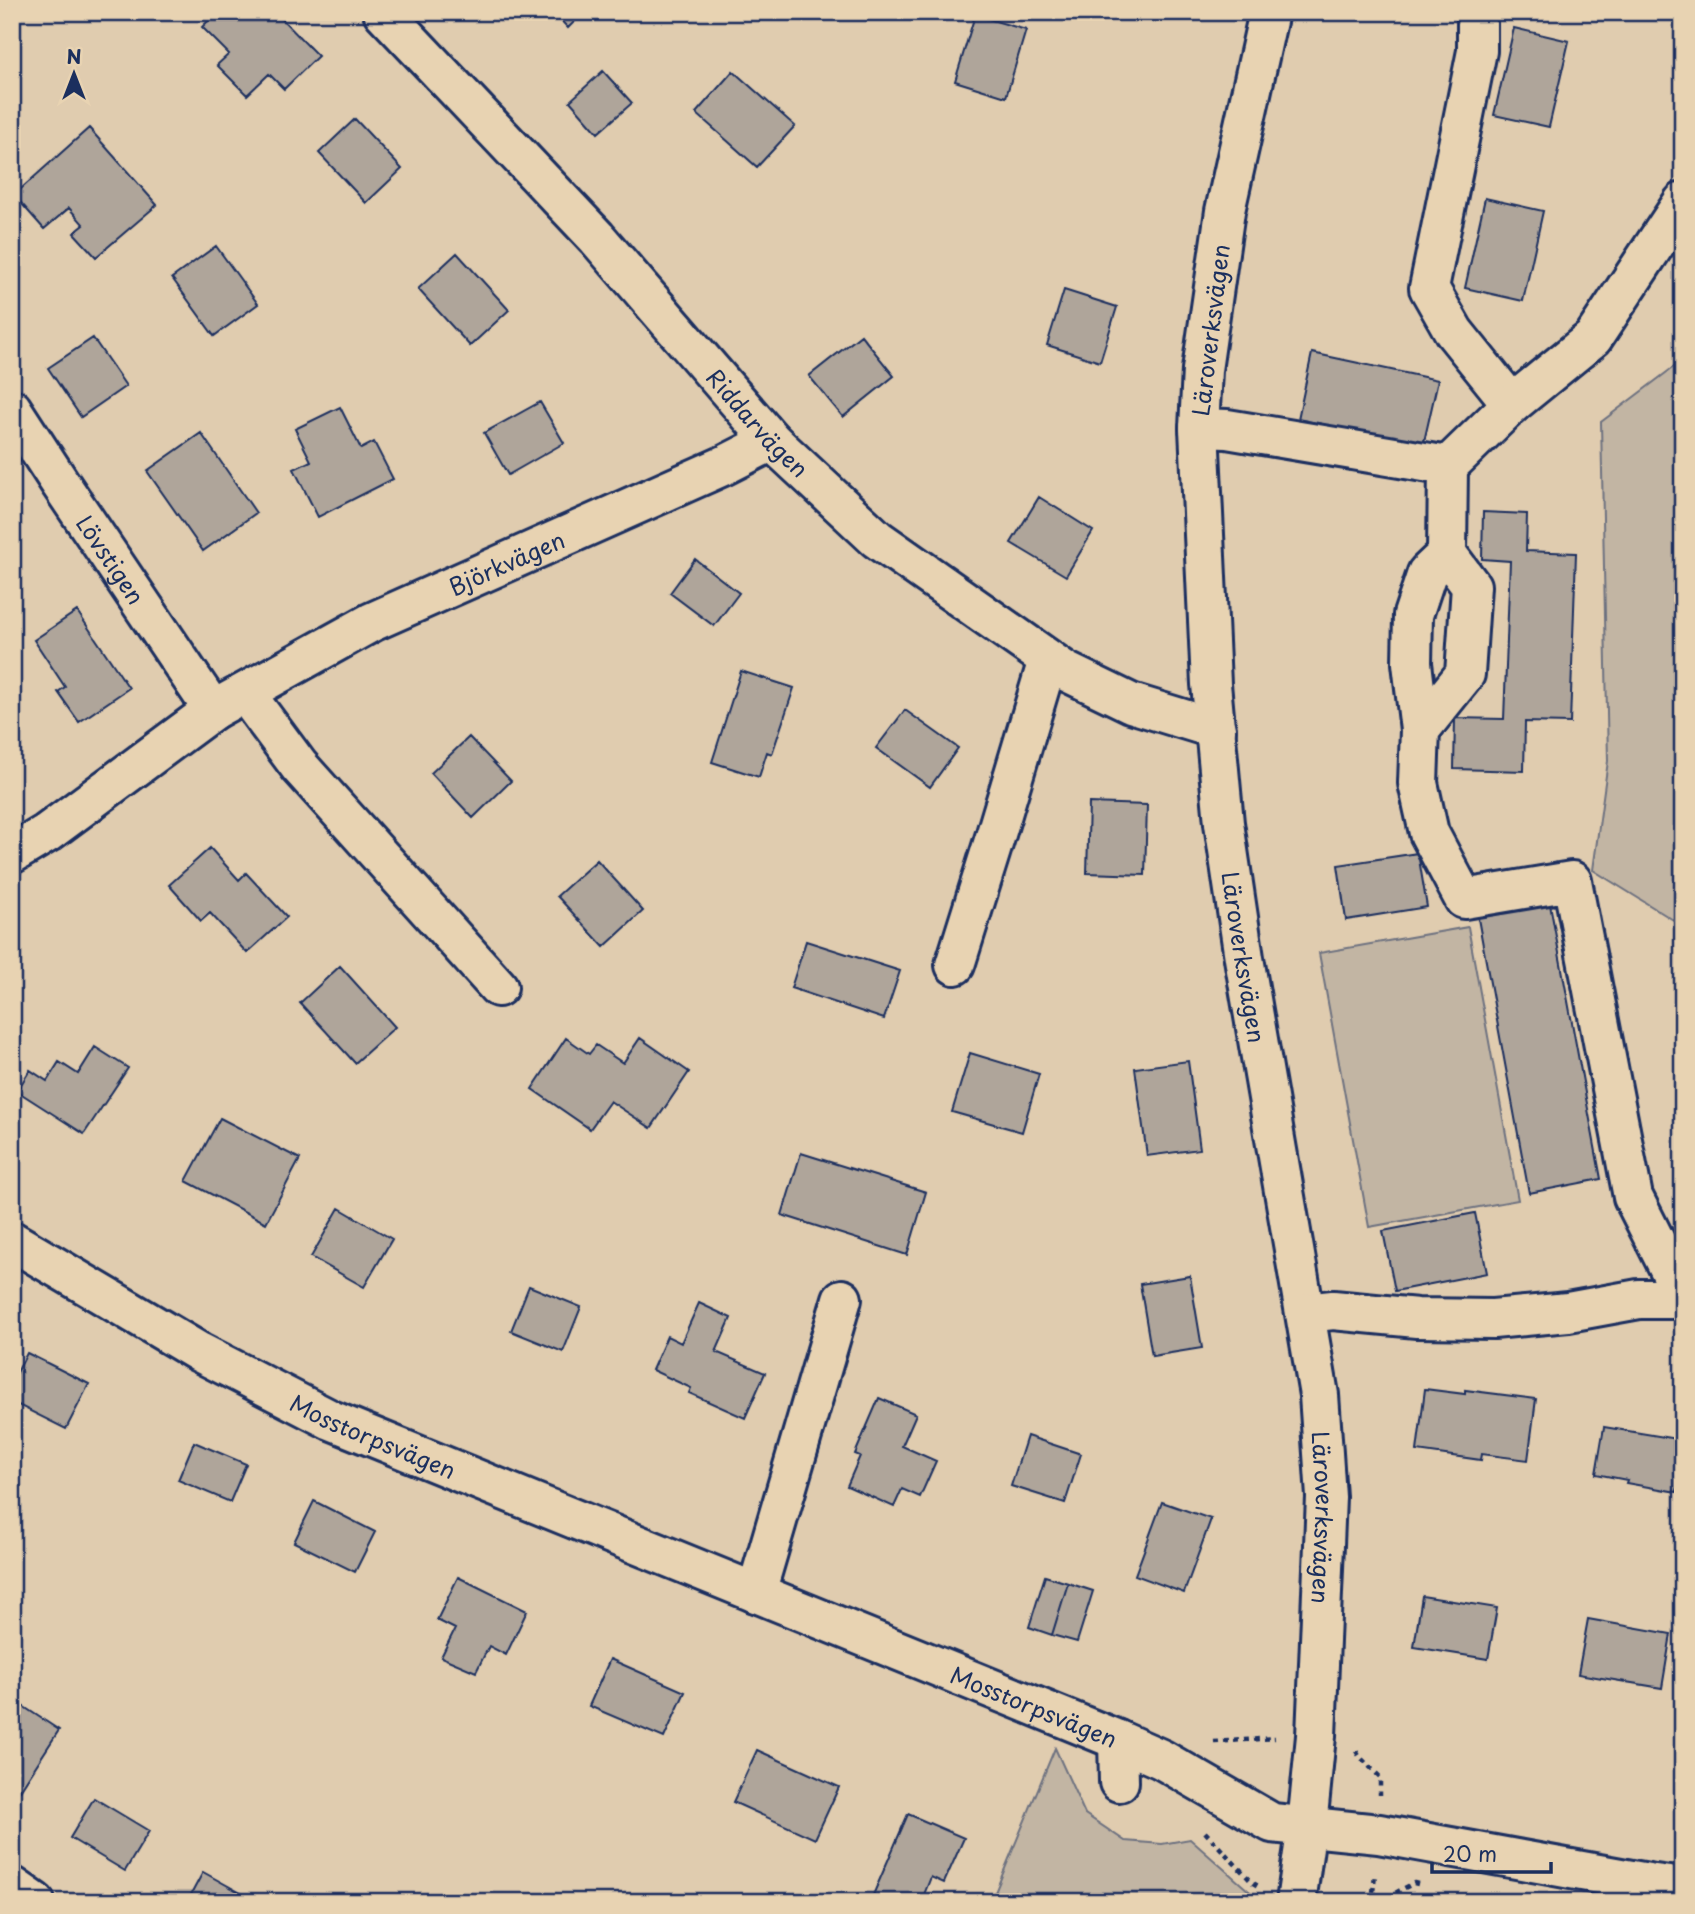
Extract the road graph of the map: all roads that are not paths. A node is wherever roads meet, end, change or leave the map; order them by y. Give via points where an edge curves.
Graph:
1 (383, 12) edge
2 (1269, 12) edge
3 (1477, 12) edge
4 (1683, 202) edge
5 (1513, 404) junction
6 (12, 409) edge
7 (1199, 428) junction
8 (772, 442) junction
9 (1448, 466) junction
10 (1447, 554) junction
11 (1048, 660) junction
12 (229, 701) junction
13 (1216, 729) junction
14 (1420, 730) junction
15 (12, 854) edge
16 (955, 965) dead end
17 (498, 987) dead end
18 (12, 1241) edge
19 (842, 1298) dead end
20 (1683, 1298) edge
21 (1306, 1313) junction
22 (755, 1593) junction
23 (1118, 1740) junction
24 (1119, 1782) dead end
25 (1307, 1826) junction
26 (12, 1886) edge
27 (1658, 1891) edge
28 (35, 1902) edge
29 (1296, 1902) edge

1 - 8 street, Riddarvägen via 597,238
2 - 7 street, Läroverksvägen via 1225,211 1202,370
3 - 5 street via 1477,51 1429,288 1454,332
4 - 5 street via 1593,338
5 - 9 street
6 - 12 street, Lövstigen via 60,483
7 - 9 street
7 - 13 street, Läroverksvägen
8 - 11 street, Riddarvägen via 877,539
8 - 12 street, Björkvägen via 372,622
9 - 10 street
10 - 14 street via 1427,573 1413,615 1412,663
10 - 14 street via 1471,586 1465,674
11 - 13 street, Riddarvägen via 1131,703
11 - 16 street
12 - 15 street, Björkvägen
12 - 17 street via 299,766
13 - 21 street, Läroverksvägen via 1244,958
14 - 20 street via 1418,783 1429,833 1464,899 1572,881 1633,1197
18 - 22 street, Mosstorpsvägen via 199,1352 331,1420
19 - 22 street
20 - 21 street via 1639,1298 1567,1312 1493,1319
21 - 25 street, Läroverksvägen via 1319,1395 1326,1497 1316,1736
22 - 23 street, Mosstorpsvägen
23 - 24 street
23 - 25 street, Mosstorpsvägen via 1161,1759 1272,1823
25 - 27 street, Mosstorpsvägen via 1379,1833
25 - 29 street, Läroverksvägen
26 - 28 street

